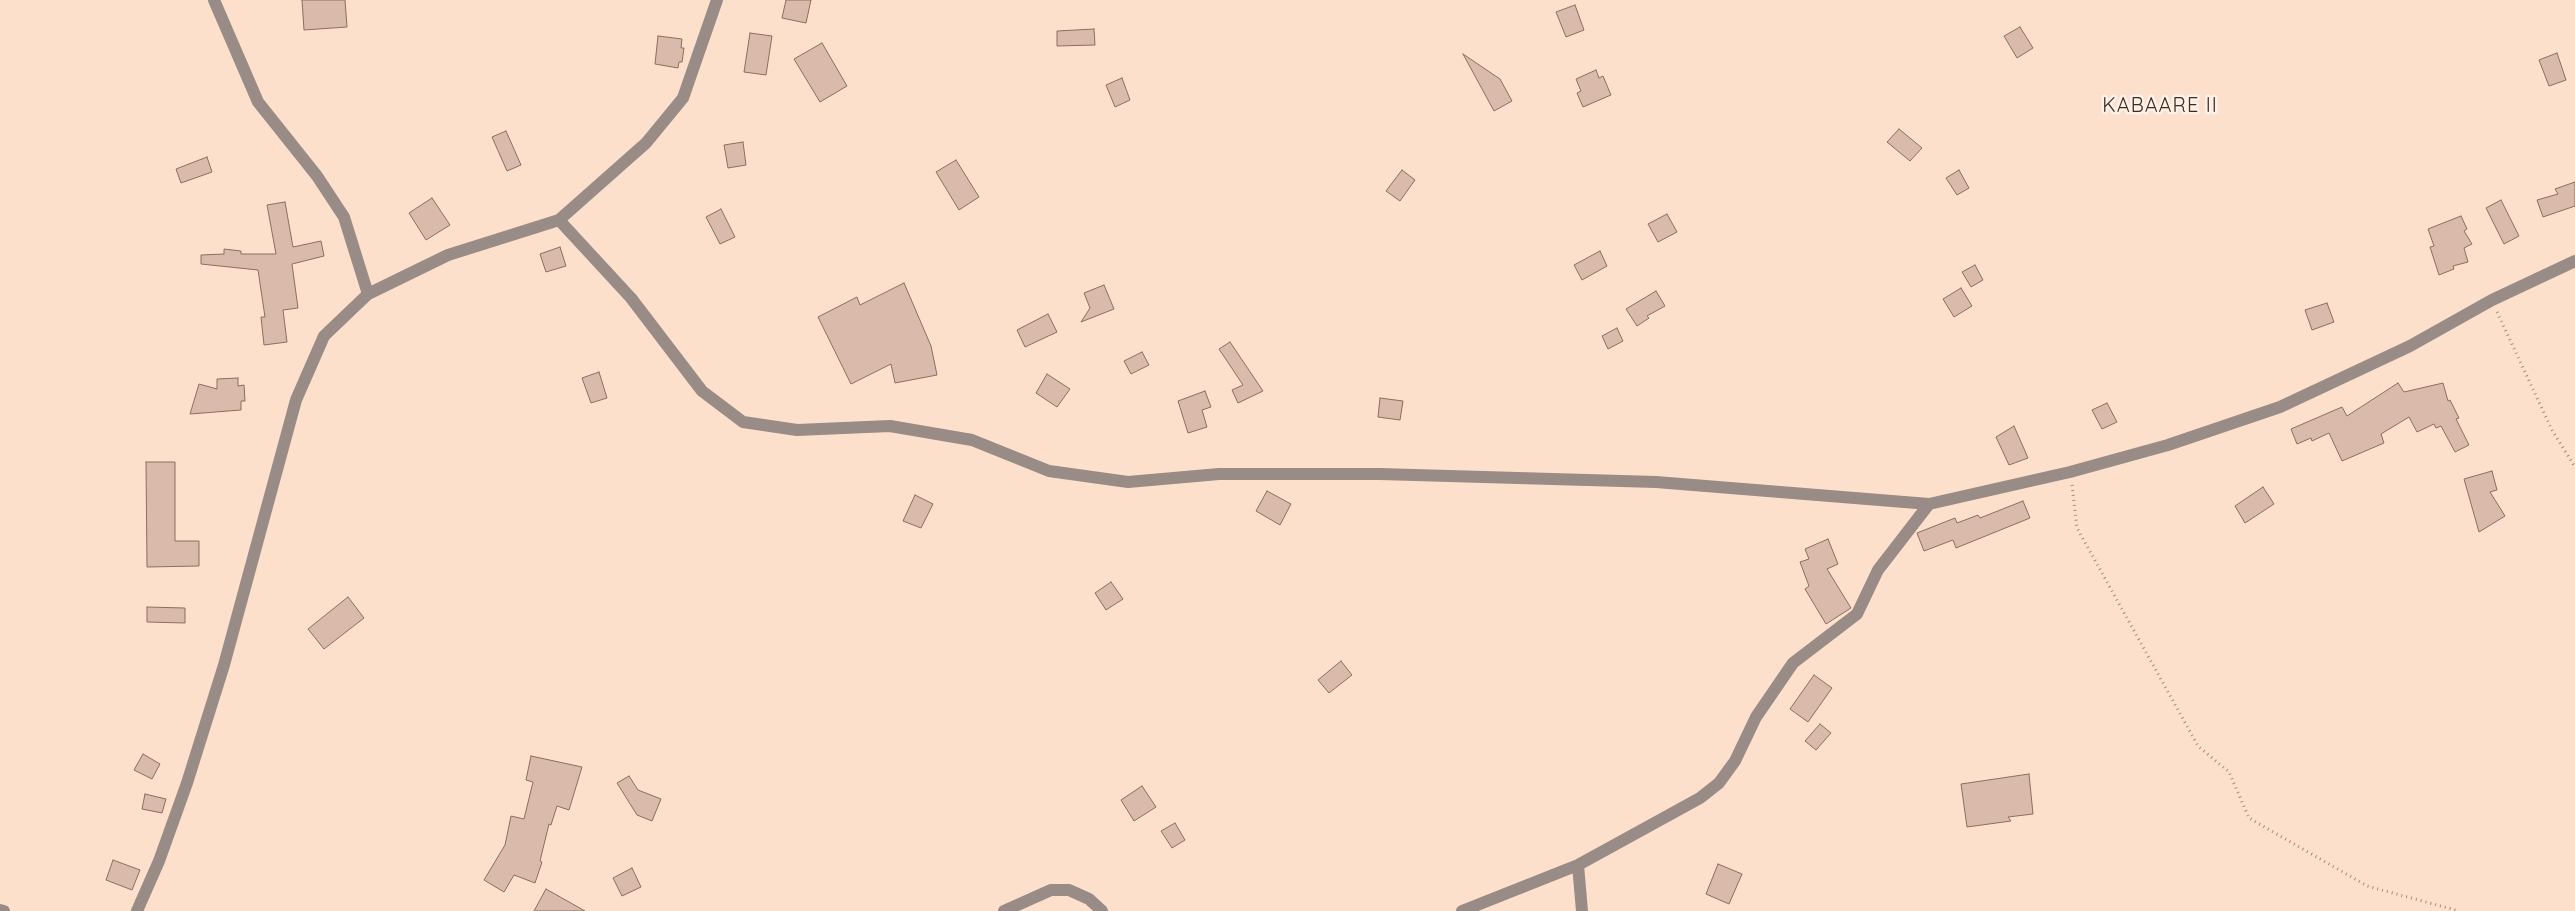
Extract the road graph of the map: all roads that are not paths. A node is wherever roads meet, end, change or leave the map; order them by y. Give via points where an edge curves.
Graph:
1 (214, 0) edge
2 (717, 0) edge
3 (559, 220) junction
4 (2575, 261) edge
5 (368, 294) junction
6 (1929, 504) junction
7 (1578, 865) junction
8 (0, 910) edge
9 (4, 911) edge
10 (137, 911) edge
11 (1004, 911) edge
12 (1102, 911) edge
13 (1462, 911) edge
14 (1582, 911) edge

1 - 5 street via 258,102 317,176 344,217
2 - 3 street via 683,98 646,143
3 - 5 street via 448,255
3 - 6 street via 631,298 702,391 743,422 797,430 890,426 972,440 1049,471 1128,482 1219,474 1390,474 1656,482
4 - 6 street via 2492,300 2410,346 2280,407 2168,445 2070,472
5 - 10 street via 324,336 296,400 224,665 187,783 159,862
6 - 7 street via 1878,570 1858,614 1793,663 1756,717 1735,761 1718,783 1700,798
7 - 13 street
7 - 14 street
8 - 9 street
11 - 12 street via 1051,890 1069,890 1089,899

